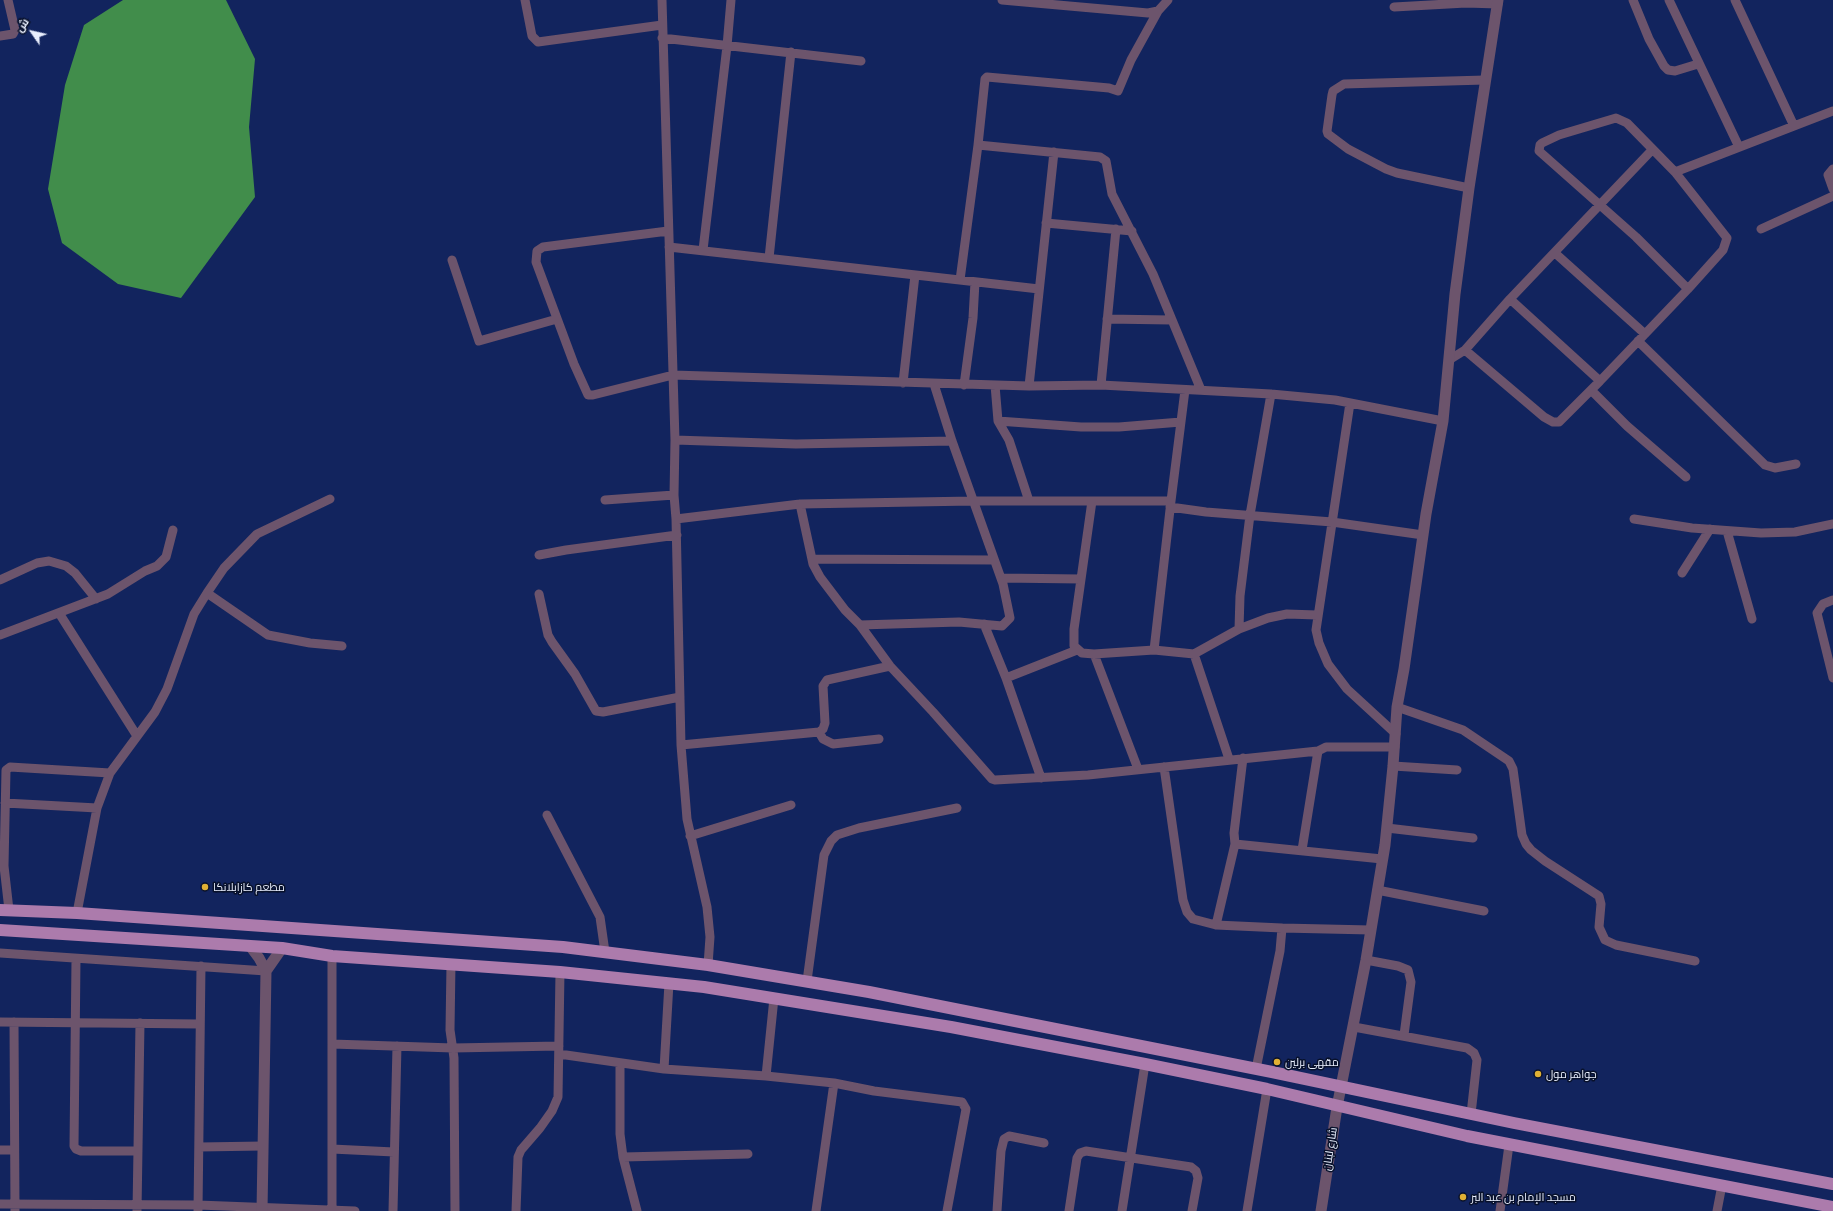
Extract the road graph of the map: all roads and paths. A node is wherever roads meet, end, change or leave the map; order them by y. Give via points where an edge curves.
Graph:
1 (8, 0) edge
2 (525, 0) edge
3 (662, 0) edge
4 (731, 0) edge
5 (1002, 0) edge
6 (1168, 0) edge
7 (1633, 0) edge
8 (1669, 0) edge
9 (1735, 0) edge
10 (1498, 2) edge
11 (1394, 7) dead end
12 (1158, 11) junction
13 (662, 25) junction
14 (0, 36) edge
15 (662, 38) junction
16 (727, 46) junction
17 (791, 52) junction
18 (861, 61) dead end
19 (1698, 64) junction
20 (1485, 80) junction
21 (1833, 111) edge
22 (1794, 126) junction
23 (978, 146) junction
24 (1739, 147) junction
25 (1652, 150) junction
26 (1054, 152) junction
27 (1833, 169) edge
28 (1675, 172) junction
29 (1469, 188) junction
30 (1833, 189) edge
31 (1833, 196) edge
32 (1600, 206) junction
33 (1046, 223) junction
34 (1116, 229) junction
35 (1761, 229) dead end
36 (668, 231) junction
37 (1132, 231) junction
38 (669, 247) junction
39 (703, 250) junction
40 (1555, 253) junction
41 (770, 258) junction
42 (452, 260) dead end
43 (915, 275) junction
44 (960, 280) junction
45 (975, 282) junction
46 (1039, 289) junction
47 (1688, 289) junction
48 (1510, 299) junction
49 (557, 319) junction
50 (1107, 319) junction
51 (1171, 320) junction
52 (1645, 334) junction
53 (1638, 341) junction
54 (1465, 350) junction
55 (1449, 360) junction
56 (673, 375) junction
57 (1600, 381) junction
58 (903, 382) junction
59 (934, 384) junction
60 (964, 384) junction
61 (995, 385) junction
62 (1101, 385) junction
63 (1029, 386) junction
64 (1185, 390) junction
65 (1201, 390) junction
66 (1592, 390) junction
67 (1271, 394) junction
68 (1350, 403) junction
69 (998, 421) junction
70 (1443, 421) junction
71 (1181, 422) junction
72 (675, 440) junction
73 (952, 441) junction
74 (1796, 464) dead end
75 (1686, 477) dead end
76 (674, 495) junction
77 (330, 499) dead end
78 (605, 500) dead end
79 (973, 501) junction
80 (1029, 501) junction
81 (1092, 501) junction
82 (800, 504) junction
83 (1170, 504) junction
84 (1250, 515) junction
85 (676, 519) junction
86 (1634, 519) dead end
87 (1332, 522) junction
88 (1833, 524) edge
89 (1710, 529) junction
90 (173, 530) dead end
91 (1727, 531) junction
92 (677, 535) junction
93 (1424, 535) junction
94 (539, 556) dead end
95 (812, 559) junction
96 (994, 560) junction
97 (1682, 573) dead end
98 (1001, 578) junction
99 (1081, 578) junction
100 (0, 580) edge
101 (207, 593) junction
102 (539, 594) dead end
103 (96, 599) junction
104 (1833, 600) edge
105 (59, 614) junction
106 (1318, 615) junction
107 (1752, 620) dead end
108 (984, 624) junction
109 (860, 625) junction
110 (1239, 629) junction
111 (0, 635) edge
112 (342, 646) dead end
113 (1077, 650) junction
114 (1154, 650) junction
115 (1094, 654) junction
116 (1194, 654) junction
117 (890, 666) junction
118 (1832, 672) edge
119 (1006, 678) junction
120 (680, 697) junction
121 (1397, 707) junction
122 (819, 732) junction
123 (1396, 734) junction
124 (137, 736) junction
125 (879, 739) dead end
126 (681, 745) junction
127 (1395, 747) junction
128 (1318, 751) junction
129 (1243, 758) junction
130 (1229, 759) junction
131 (1393, 766) junction
132 (1164, 767) junction
133 (1138, 769) junction
134 (1457, 770) dead end
135 (110, 773) junction
136 (1041, 778) junction
137 (5, 803) junction
138 (790, 805) dead end
139 (97, 808) junction
140 (957, 808) dead end
141 (547, 815) dead end
142 (1387, 828) junction
143 (690, 836) junction
144 (1472, 838) dead end
145 (1235, 844) junction
146 (1302, 850) junction
147 (1382, 859) junction
148 (1377, 890) junction
149 (4, 910) edge
150 (1484, 911) dead end
151 (77, 913) junction
152 (1216, 925) junction
153 (1282, 928) junction
154 (0, 930) edge
155 (1371, 930) junction
156 (250, 946) junction
157 (282, 948) junction
158 (605, 952) junction
159 (0, 953) edge
160 (332, 956) junction
161 (76, 959) junction
162 (1366, 960) junction
163 (1695, 961) dead end
164 (451, 964) junction
165 (708, 965) junction
166 (201, 966) junction
167 (266, 970) junction
168 (560, 972) junction
169 (807, 981) junction
170 (669, 983) junction
171 (774, 998) junction
172 (0, 1022) edge
173 (14, 1022) junction
174 (76, 1023) junction
175 (140, 1023) junction
176 (200, 1024) junction
177 (1354, 1027) junction
178 (1404, 1035) junction
179 (332, 1044) junction
180 (396, 1046) junction
181 (453, 1048) junction
182 (559, 1050) junction
183 (620, 1064) junction
184 (1145, 1064) junction
185 (664, 1069) junction
186 (1256, 1069) junction
187 (766, 1076) junction
188 (834, 1083) junction
189 (1341, 1087) junction
190 (1267, 1089) junction
191 (1337, 1106) junction
192 (1471, 1114) junction
193 (1044, 1143) dead end
194 (1509, 1145) junction
195 (263, 1146) junction
196 (199, 1148) junction
197 (332, 1149) junction
198 (0, 1150) edge
199 (14, 1150) junction
200 (138, 1151) junction
201 (394, 1152) junction
202 (748, 1154) dead end
203 (623, 1157) junction
204 (1131, 1158) junction
205 (1833, 1184) edge
206 (1722, 1185) junction
207 (0, 1204) edge
208 (14, 1207) edge
209 (74, 1207) edge
210 (137, 1208) edge
211 (198, 1208) edge
212 (1829, 1208) edge
213 (262, 1209) edge
214 (332, 1211) edge
215 (355, 1211) edge
216 (393, 1211) edge
217 (455, 1211) edge
218 (516, 1211) edge
219 (637, 1211) edge
220 (816, 1211) edge
221 (947, 1211) edge
222 (997, 1211) edge
223 (1069, 1211) edge
224 (1122, 1211) edge
225 (1192, 1211) edge
226 (1247, 1211) edge
227 (1321, 1211) edge
228 (1500, 1211) edge
229 (1717, 1211) edge

1 - 14 street via 15,30 13,34
2 - 13 street via 532,36 538,42
3 - 13 street
4 - 16 street
5 - 12 street via 1148,13
6 - 12 street
7 - 19 street via 1649,39 1668,70 1675,72
8 - 19 street
9 - 22 street
10 - 11 street
10 - 20 street, شارع لبنان
12 - 23 street via 1130,60 1118,91 1109,88 986,78
13 - 15 street
15 - 16 street
15 - 36 street
16 - 17 street
16 - 39 street
17 - 18 street
17 - 41 street
19 - 24 street
20 - 29 street, شارع لبنان
20 - 29 street via 1344,84 1332,95 1327,131 1348,149 1397,173
21 - 22 street
22 - 24 street
23 - 26 street
23 - 44 street
24 - 28 street
25 - 28 street
25 - 32 street
25 - 32 street via 1627,123 1616,118 1560,135 1540,145 1541,154
26 - 33 street
26 - 37 street via 1103,159 1107,164 1112,194
27 - 30 street via 1828,178
28 - 47 street via 1727,238 1723,250
29 - 55 street, شارع لبنان
31 - 35 street
32 - 40 street
32 - 47 street via 1636,237
33 - 34 street
33 - 46 street
34 - 37 street
34 - 50 street
36 - 38 street
36 - 49 street via 543,247 537,250 536,262
37 - 51 street
38 - 39 street
38 - 56 street
39 - 41 street
40 - 48 street
40 - 52 street
41 - 43 street
42 - 49 street via 479,341
43 - 44 street
43 - 58 street
44 - 45 street
45 - 46 street
45 - 60 street
46 - 63 street
47 - 52 street
48 - 54 street
48 - 57 street
49 - 56 street via 588,395
50 - 51 street
50 - 62 street
51 - 65 street
52 - 53 street
53 - 57 street
53 - 74 street via 1765,465 1775,468
54 - 55 street
54 - 66 street via 1553,422 1560,422
55 - 70 street, شارع لبنان
56 - 58 street
56 - 72 street
57 - 66 street
58 - 59 street
59 - 60 street
59 - 73 street
60 - 61 street
61 - 63 street
61 - 69 street
62 - 63 street
62 - 64 street
64 - 65 street
64 - 71 street
65 - 67 street
66 - 75 street via 1627,426
67 - 68 street
67 - 84 street
68 - 70 street
68 - 87 street
69 - 71 street via 1119,427
69 - 80 street via 1010,440
70 - 93 street, شارع لبنان
71 - 83 street
72 - 73 street via 796,444
72 - 76 street
73 - 79 street
76 - 78 street
76 - 85 street
77 - 101 street via 257,534 224,568
79 - 80 street
79 - 82 street
79 - 96 street
80 - 81 street
81 - 83 street
81 - 99 street
82 - 85 street
82 - 95 street
83 - 84 street
83 - 114 street
84 - 87 street
84 - 110 street via 1240,596
85 - 92 street
86 - 89 street
87 - 93 street
87 - 106 street
88 - 91 street via 1783,534
89 - 91 street
89 - 97 street
90 - 103 street via 170,547 163,562
91 - 107 street
92 - 94 street
92 - 120 street
93 - 121 street, شارع لبنان
95 - 96 street
95 - 109 street via 820,577
96 - 98 street
98 - 99 street
98 - 108 street via 1010,618 1002,626
99 - 113 street via 1074,628 1074,646
100 - 103 street via 37,563 49,561 66,566 75,573
101 - 112 street via 268,635 310,644
101 - 124 street via 188,628 167,689 148,724
102 - 120 street via 552,642 575,674 596,711 603,712
103 - 105 street
104 - 118 street via 1823,604 1817,613
105 - 111 street
105 - 124 street
106 - 110 street via 1287,614
106 - 123 street via 1316,630 1328,664 1347,689
108 - 109 street via 959,622
108 - 119 street
109 - 117 street
110 - 116 street
113 - 115 street
113 - 119 street
114 - 115 street
114 - 116 street
115 - 133 street
116 - 130 street
117 - 122 street via 826,680 823,686 825,723
117 - 136 street via 992,779 1001,781
119 - 136 street
120 - 126 street
121 - 123 street, شارع لبنان
121 - 163 street via 1462,730 1509,761 1513,769 1522,835 1526,844 1546,861 1599,896 1599,927 1605,940 1616,945
122 - 125 street via 823,739 833,744
122 - 126 street
123 - 127 street, شارع لبنان
124 - 135 street
126 - 143 street
127 - 128 street via 1326,748
127 - 131 street, شارع لبنان
128 - 129 street
128 - 146 street
129 - 130 street
129 - 145 street via 1234,832
130 - 132 street
131 - 134 street
131 - 142 street, شارع لبنان
132 - 133 street
132 - 152 street via 1183,900 1187,912 1194,919
133 - 136 street
135 - 137 street via 10,767 5,773
135 - 139 street
137 - 139 street
137 - 149 street
138 - 143 street
139 - 151 street
140 - 169 street via 859,828 837,835 831,841 824,855
141 - 158 street via 600,916
142 - 144 street
142 - 147 street, شارع لبنان
143 - 165 street via 707,907 710,937
145 - 146 street
145 - 152 street
146 - 147 street
147 - 148 street, شارع لبنان
148 - 150 street
148 - 155 street, شارع لبنان
149 - 151 main road
151 - 158 main road
152 - 153 street
153 - 155 street
153 - 186 street via 1280,951
154 - 156 main road
155 - 162 street, شارع لبنان
156 - 157 main road
156 - 167 street
157 - 160 main road
157 - 167 street
158 - 165 main road
159 - 161 street
160 - 164 main road
160 - 179 street
161 - 166 street
161 - 174 street
162 - 177 street, شارع لبنان
162 - 178 street via 1408,970 1411,982
164 - 168 main road
164 - 181 street via 450,1030
165 - 169 main road
166 - 167 street
166 - 176 street
167 - 195 street
168 - 170 main road
168 - 182 street
169 - 186 main road
170 - 171 main road
170 - 185 street
171 - 184 main road via 951,1027
171 - 187 street
172 - 173 street
173 - 174 street
173 - 199 street
174 - 175 street
174 - 200 street via 74,1146 81,1151
175 - 176 street
175 - 200 street
176 - 196 street
177 - 178 street
177 - 189 street, شارع لبنان
178 - 192 street via 1467,1048 1474,1053 1477,1060
179 - 180 street
179 - 197 street
180 - 181 street
180 - 201 street
181 - 182 street
181 - 217 street
182 - 183 street
182 - 218 street via 556,1104 518,1157
183 - 185 street
183 - 203 street via 619,1110
184 - 190 main road
184 - 204 street
185 - 187 street
186 - 189 main road
187 - 188 street
188 - 220 street
188 - 221 street via 874,1091 958,1101 965,1105
189 - 191 street, شارع لبنان
189 - 192 main road
190 - 191 main road
190 - 226 street
191 - 194 main road
191 - 227 street, شارع لبنان
192 - 205 main road
193 - 222 street via 1009,1136 1004,1139
194 - 206 main road
194 - 228 street
195 - 196 street
195 - 213 street
196 - 211 street
197 - 201 street
197 - 214 street
198 - 199 street
199 - 208 street
200 - 210 street
201 - 216 street
202 - 203 street
203 - 219 street
204 - 223 street via 1086,1151 1080,1153 1077,1158
204 - 224 street
204 - 225 street via 1191,1167 1196,1171 1198,1178
206 - 212 main road
206 - 229 street
207 - 208 street
208 - 209 street
209 - 210 street
210 - 211 street
211 - 213 street
213 - 214 street
214 - 215 street

